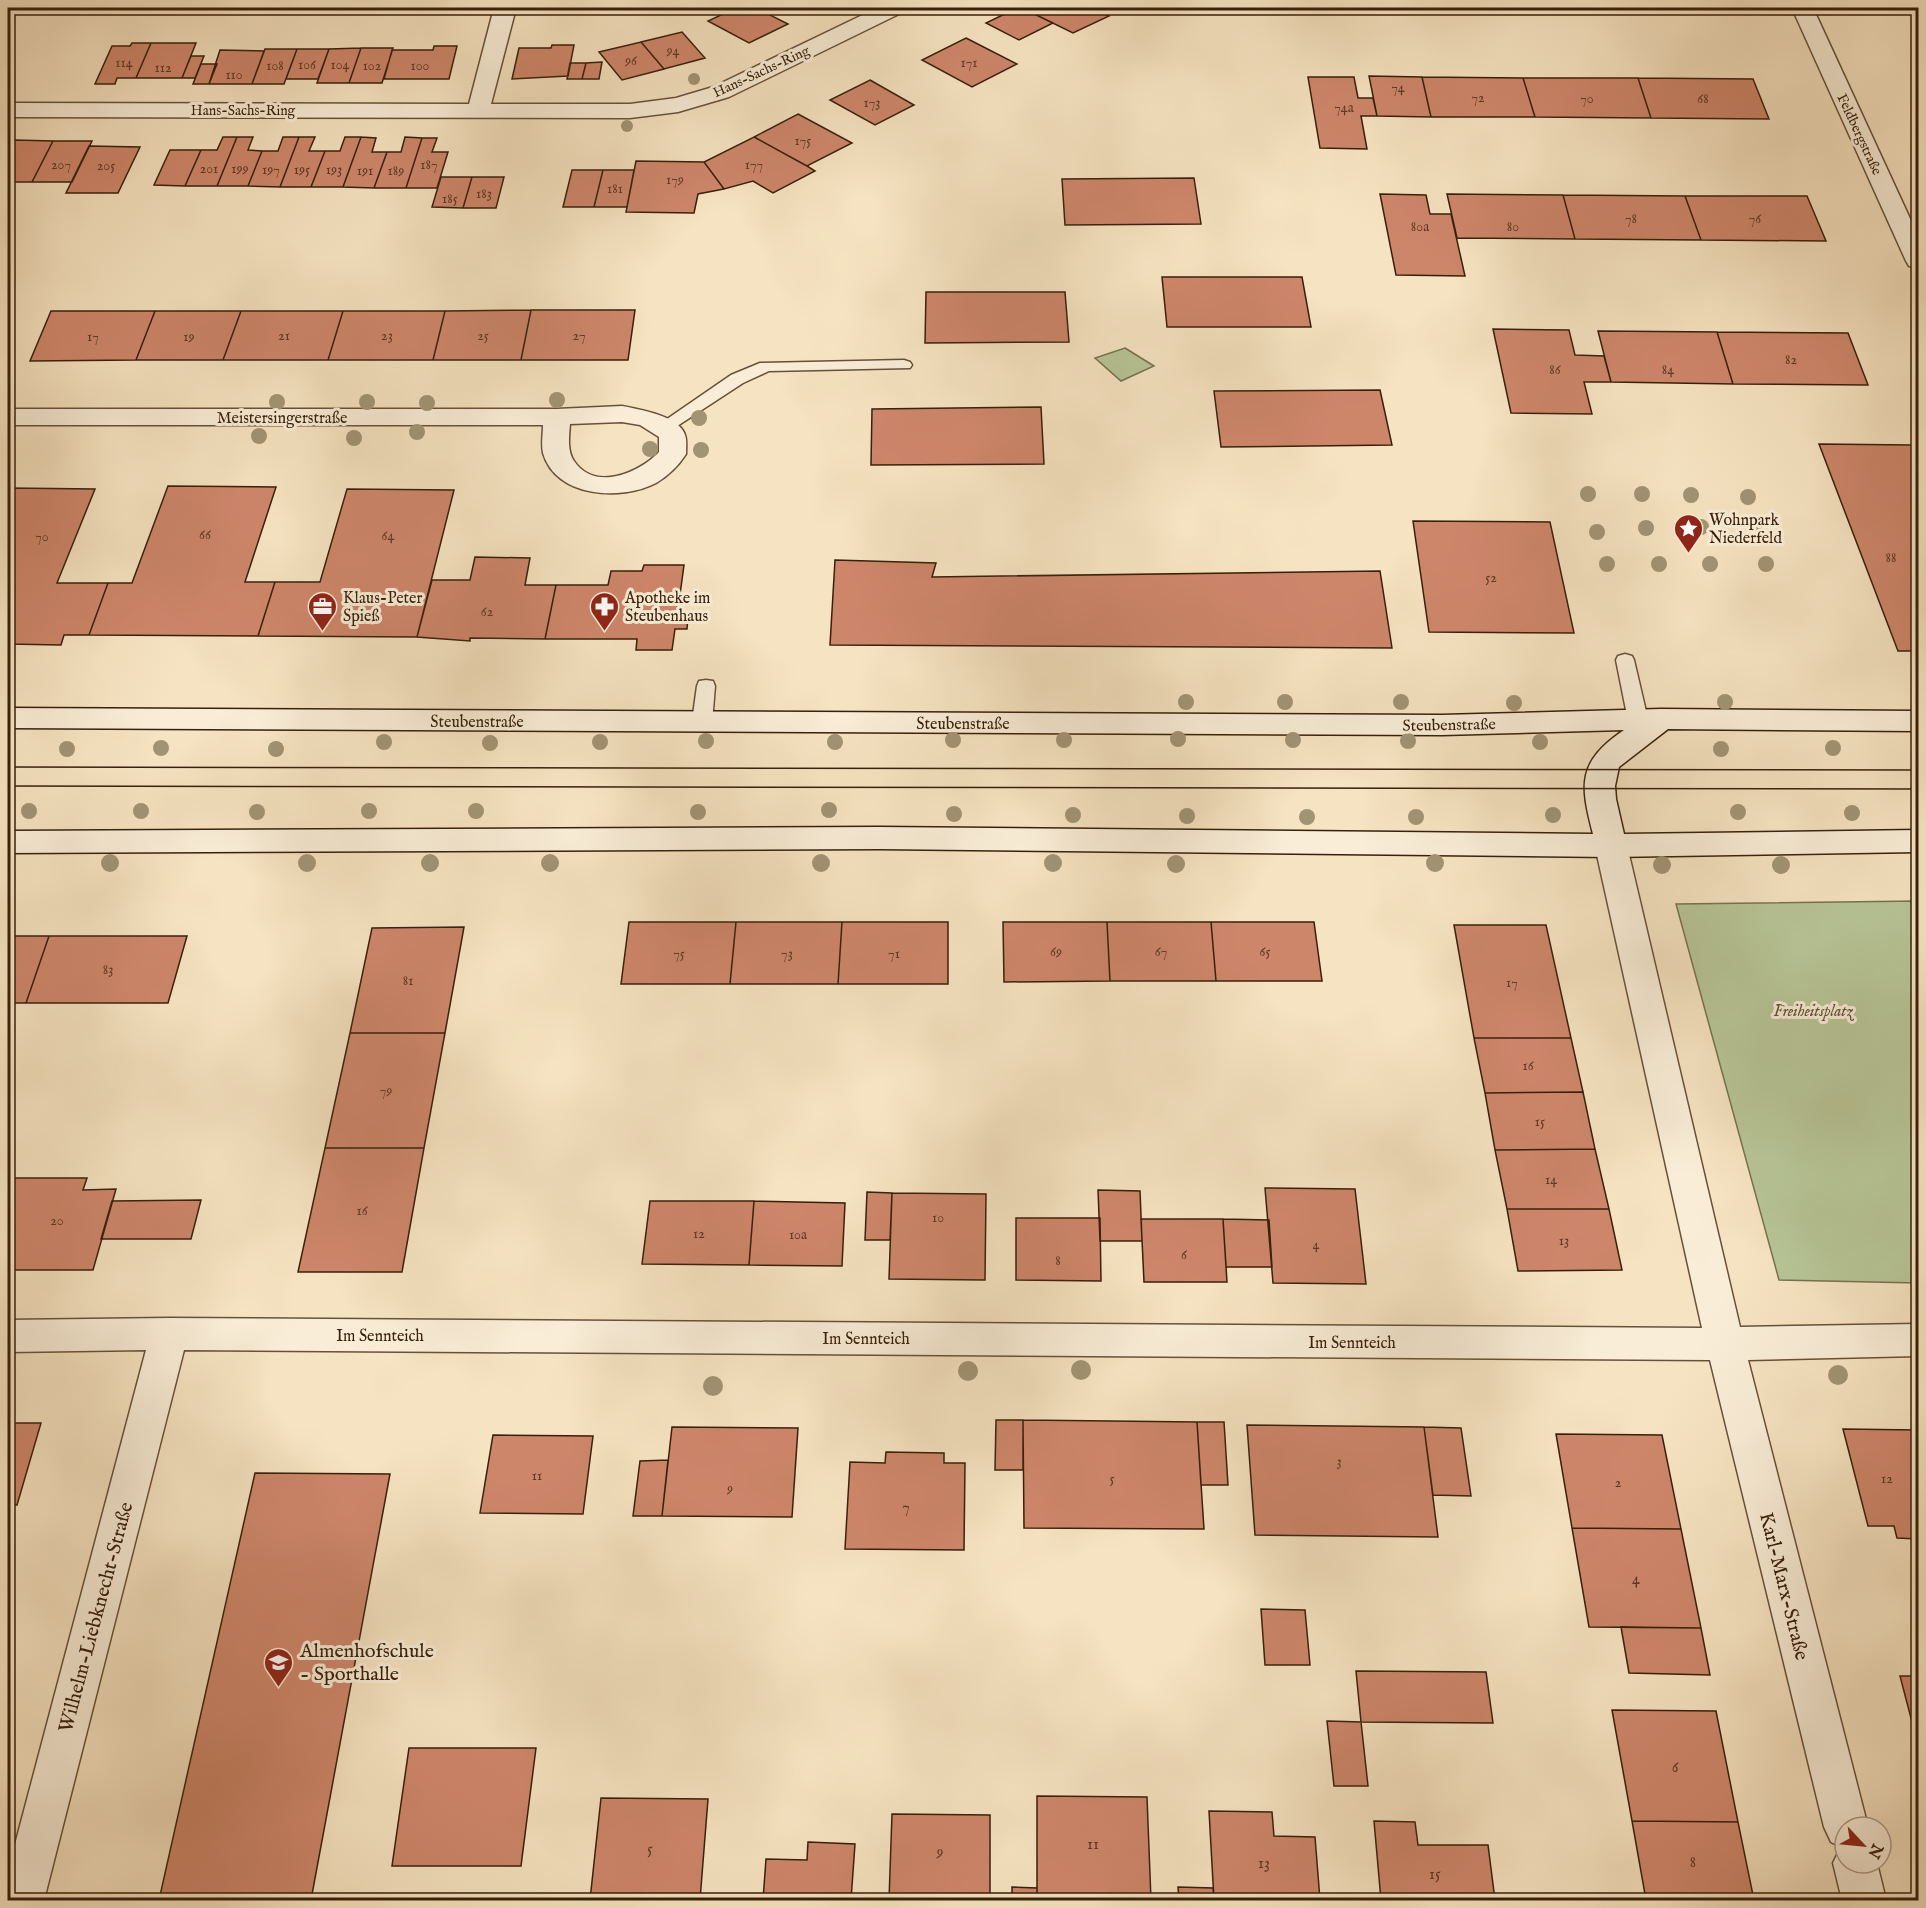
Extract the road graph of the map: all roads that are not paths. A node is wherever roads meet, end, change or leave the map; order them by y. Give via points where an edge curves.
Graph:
1 (505, 8) edge
2 (893, 8) edge
3 (1722, 8) edge
4 (1802, 9) edge
5 (8, 110) edge
6 (478, 111) junction
7 (1918, 261) edge
8 (904, 365) dead end
9 (8, 417) edge
10 (557, 417) junction
11 (662, 428) junction
12 (1625, 660) dead end
13 (706, 686) dead end
14 (8, 718) edge
15 (1649, 720) junction
16 (1918, 721) edge
17 (702, 722) junction
18 (1918, 841) edge
19 (8, 842) edge
20 (1611, 846) junction
21 (169, 1334) junction
22 (8, 1336) edge
23 (1918, 1340) edge
24 (1725, 1344) junction
25 (1843, 1815) edge
26 (1858, 1875) edge
27 (22, 1900) edge
28 (1864, 1900) edge

1 - 6 street
2 - 6 street, Hans-Sachs-Ring via 720,92 678,105 630,111
3 - 4 lane
4 - 7 street, Feldbergstraße
5 - 6 street, Hans-Sachs-Ring
8 - 11 lane via 766,366 737,379
9 - 10 street, Meistersingerstraße
10 - 11 street, Meistersingerstraße via 622,414 648,419
10 - 11 street via 557,454 568,473 612,485 635,482 657,471 673,454 672,434
12 - 15 lane
13 - 17 lane
14 - 17 street, Steubenstraße
15 - 16 street, Steubenstraße
15 - 17 street, Steubenstraße via 1442,725
15 - 20 street via 1610,756 1602,770 1600,788
18 - 20 street
19 - 20 street via 879,838
20 - 24 street
21 - 22 street, Im Sennteich
21 - 24 street, Im Sennteich
21 - 27 street, Wilhelm-Liebknecht-Straße
23 - 24 street
24 - 25 street, Karl-Marx-Straße
26 - 28 street

